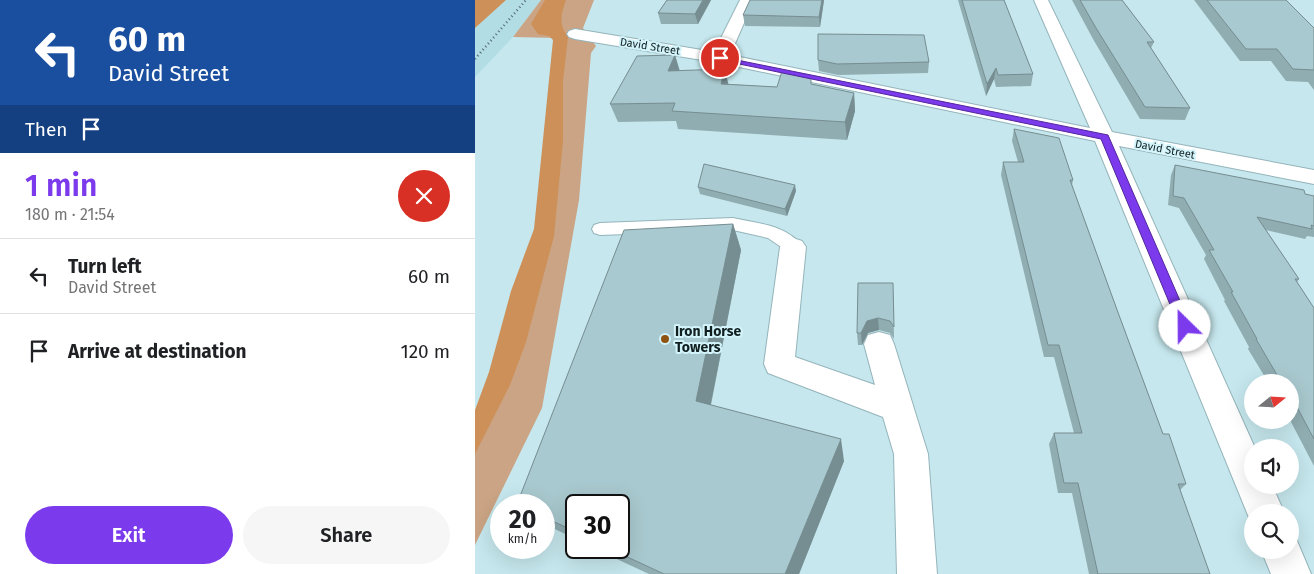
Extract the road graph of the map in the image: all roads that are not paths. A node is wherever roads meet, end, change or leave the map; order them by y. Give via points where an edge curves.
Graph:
1 (747, 0) edge
2 (1041, 0) edge
3 (575, 34) dead end
4 (720, 58) junction
5 (1105, 137) junction
6 (1314, 177) edge
7 (600, 229) dead end
8 (793, 247) joint
9 (1244, 463) edge
10 (1285, 559) edge
11 (917, 574) edge
12 (1291, 574) edge

1 - 4 street
2 - 5 street
3 - 4 street, David Street
4 - 5 street, David Street
5 - 6 street, David Street
5 - 9 street
7 - 8 lane via 733,224 773,233
8 - 11 street via 779,364 897,408 911,454
10 - 12 street

